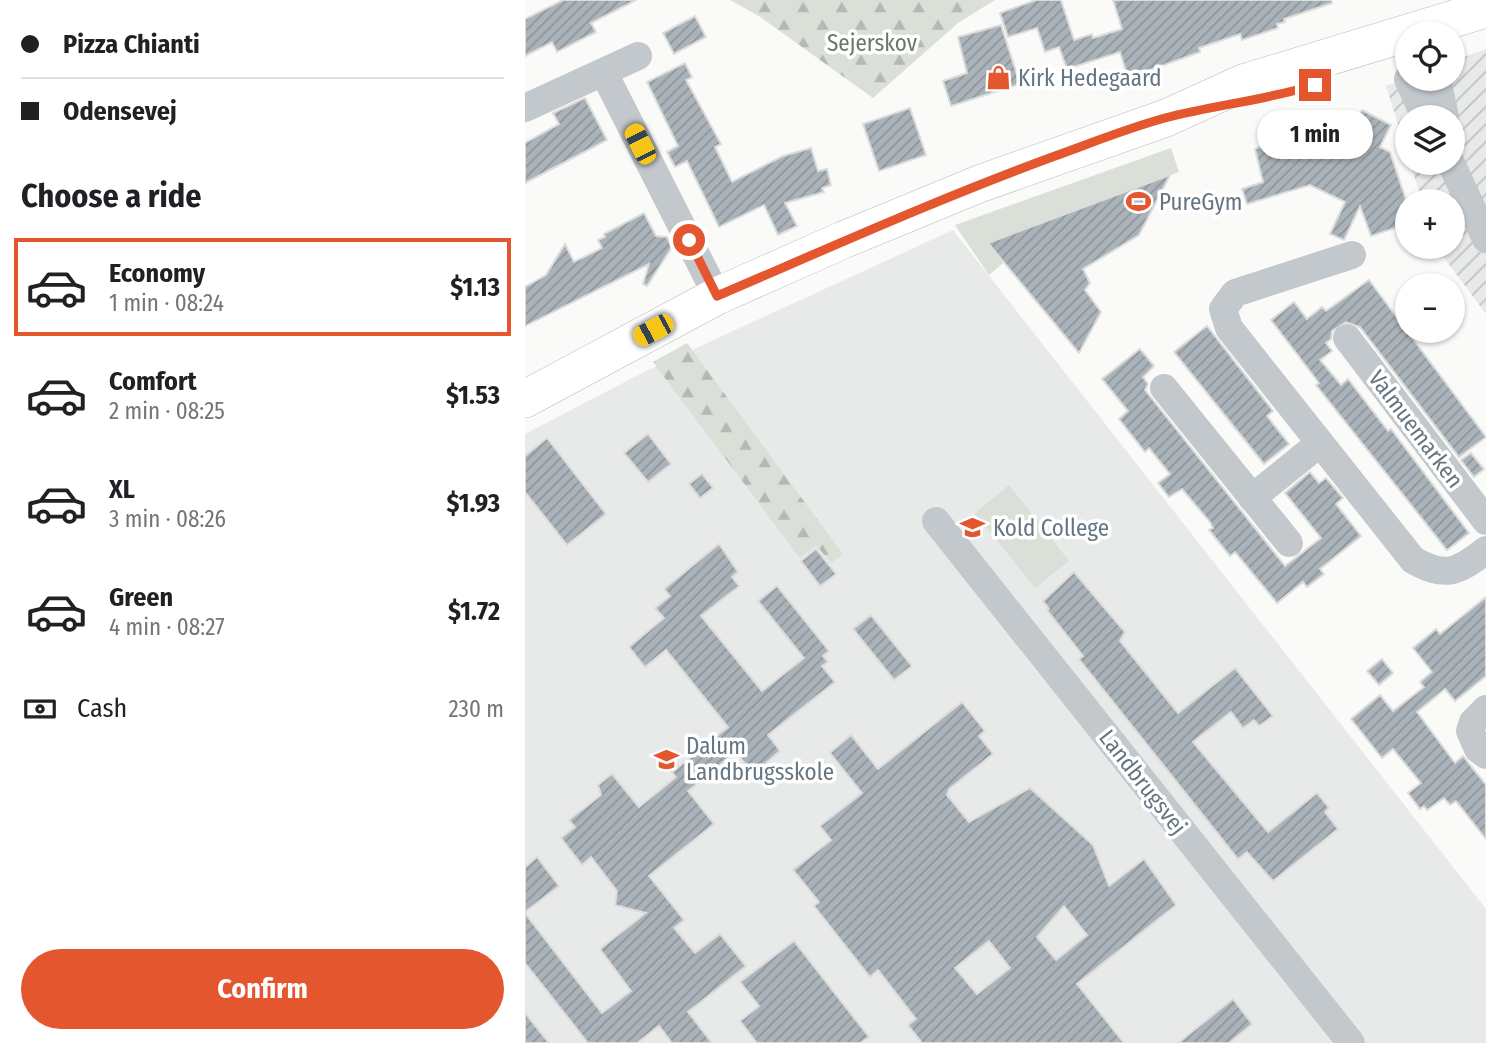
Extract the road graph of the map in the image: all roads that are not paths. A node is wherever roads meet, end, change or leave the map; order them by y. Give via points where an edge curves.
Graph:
1 (1486, 9) edge
2 (1465, 21) edge
3 (1486, 29) edge
4 (1465, 36) edge
5 (638, 57) dead end
6 (1395, 58) edge
7 (604, 73) junction
8 (525, 108) edge
9 (1457, 175) edge
10 (1486, 239) edge
11 (1352, 255) dead end
12 (717, 296) junction
13 (1347, 338) dead end
14 (1164, 388) dead end
15 (525, 399) edge
16 (1320, 443) junction
17 (1252, 498) junction
18 (936, 521) dead end
19 (1486, 521) edge
20 (1289, 543) dead end
21 (1484, 557) edge
22 (1486, 709) edge
23 (1486, 755) edge
24 (1351, 1043) edge

1 - 2 main road
3 - 4 main road
5 - 7 street
6 - 12 main road via 1272,98 1166,118 979,184
7 - 8 street
7 - 12 street
9 - 10 street
11 - 16 street via 1235,293 1223,309 1229,328
12 - 15 main road
13 - 19 street, Valmuemarken
14 - 17 street
16 - 17 street
16 - 21 street via 1413,560 1436,573 1458,570
17 - 20 street
18 - 24 street, Landbrugsvej
22 - 23 street via 1470,731

